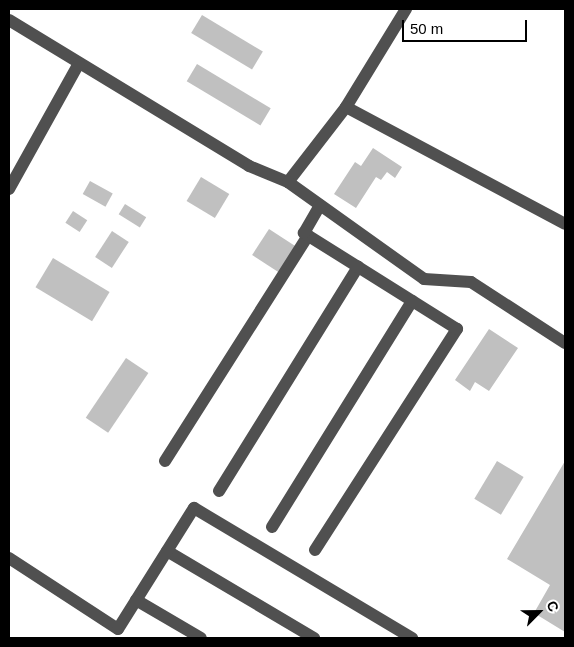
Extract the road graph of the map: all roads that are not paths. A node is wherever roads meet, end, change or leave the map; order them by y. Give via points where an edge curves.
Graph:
1 (406, 9) edge
2 (9, 20) edge
3 (79, 63) junction
4 (346, 108) junction
5 (288, 182) junction
6 (9, 189) edge
7 (320, 205) junction
8 (565, 224) edge
9 (308, 236) junction
10 (358, 267) junction
11 (412, 301) junction
12 (565, 343) edge
13 (165, 461) dead end
14 (219, 491) dead end
15 (272, 528) dead end
16 (315, 550) dead end
17 (167, 551) junction
18 (9, 558) edge
19 (136, 600) junction
20 (116, 634) edge
21 (201, 638) edge
22 (314, 638) edge
23 (412, 638) edge

1 - 4 lane
2 - 3 lane
3 - 5 lane via 249,166
3 - 6 lane
4 - 5 lane
4 - 8 lane
5 - 7 lane
7 - 9 lane via 304,233
7 - 12 lane via 424,279 472,282
9 - 10 lane
9 - 13 lane
10 - 11 lane
10 - 14 lane
11 - 15 lane
11 - 16 lane via 458,329
17 - 19 lane
17 - 22 lane
17 - 23 lane via 194,508
18 - 20 lane
19 - 20 lane
19 - 21 lane

